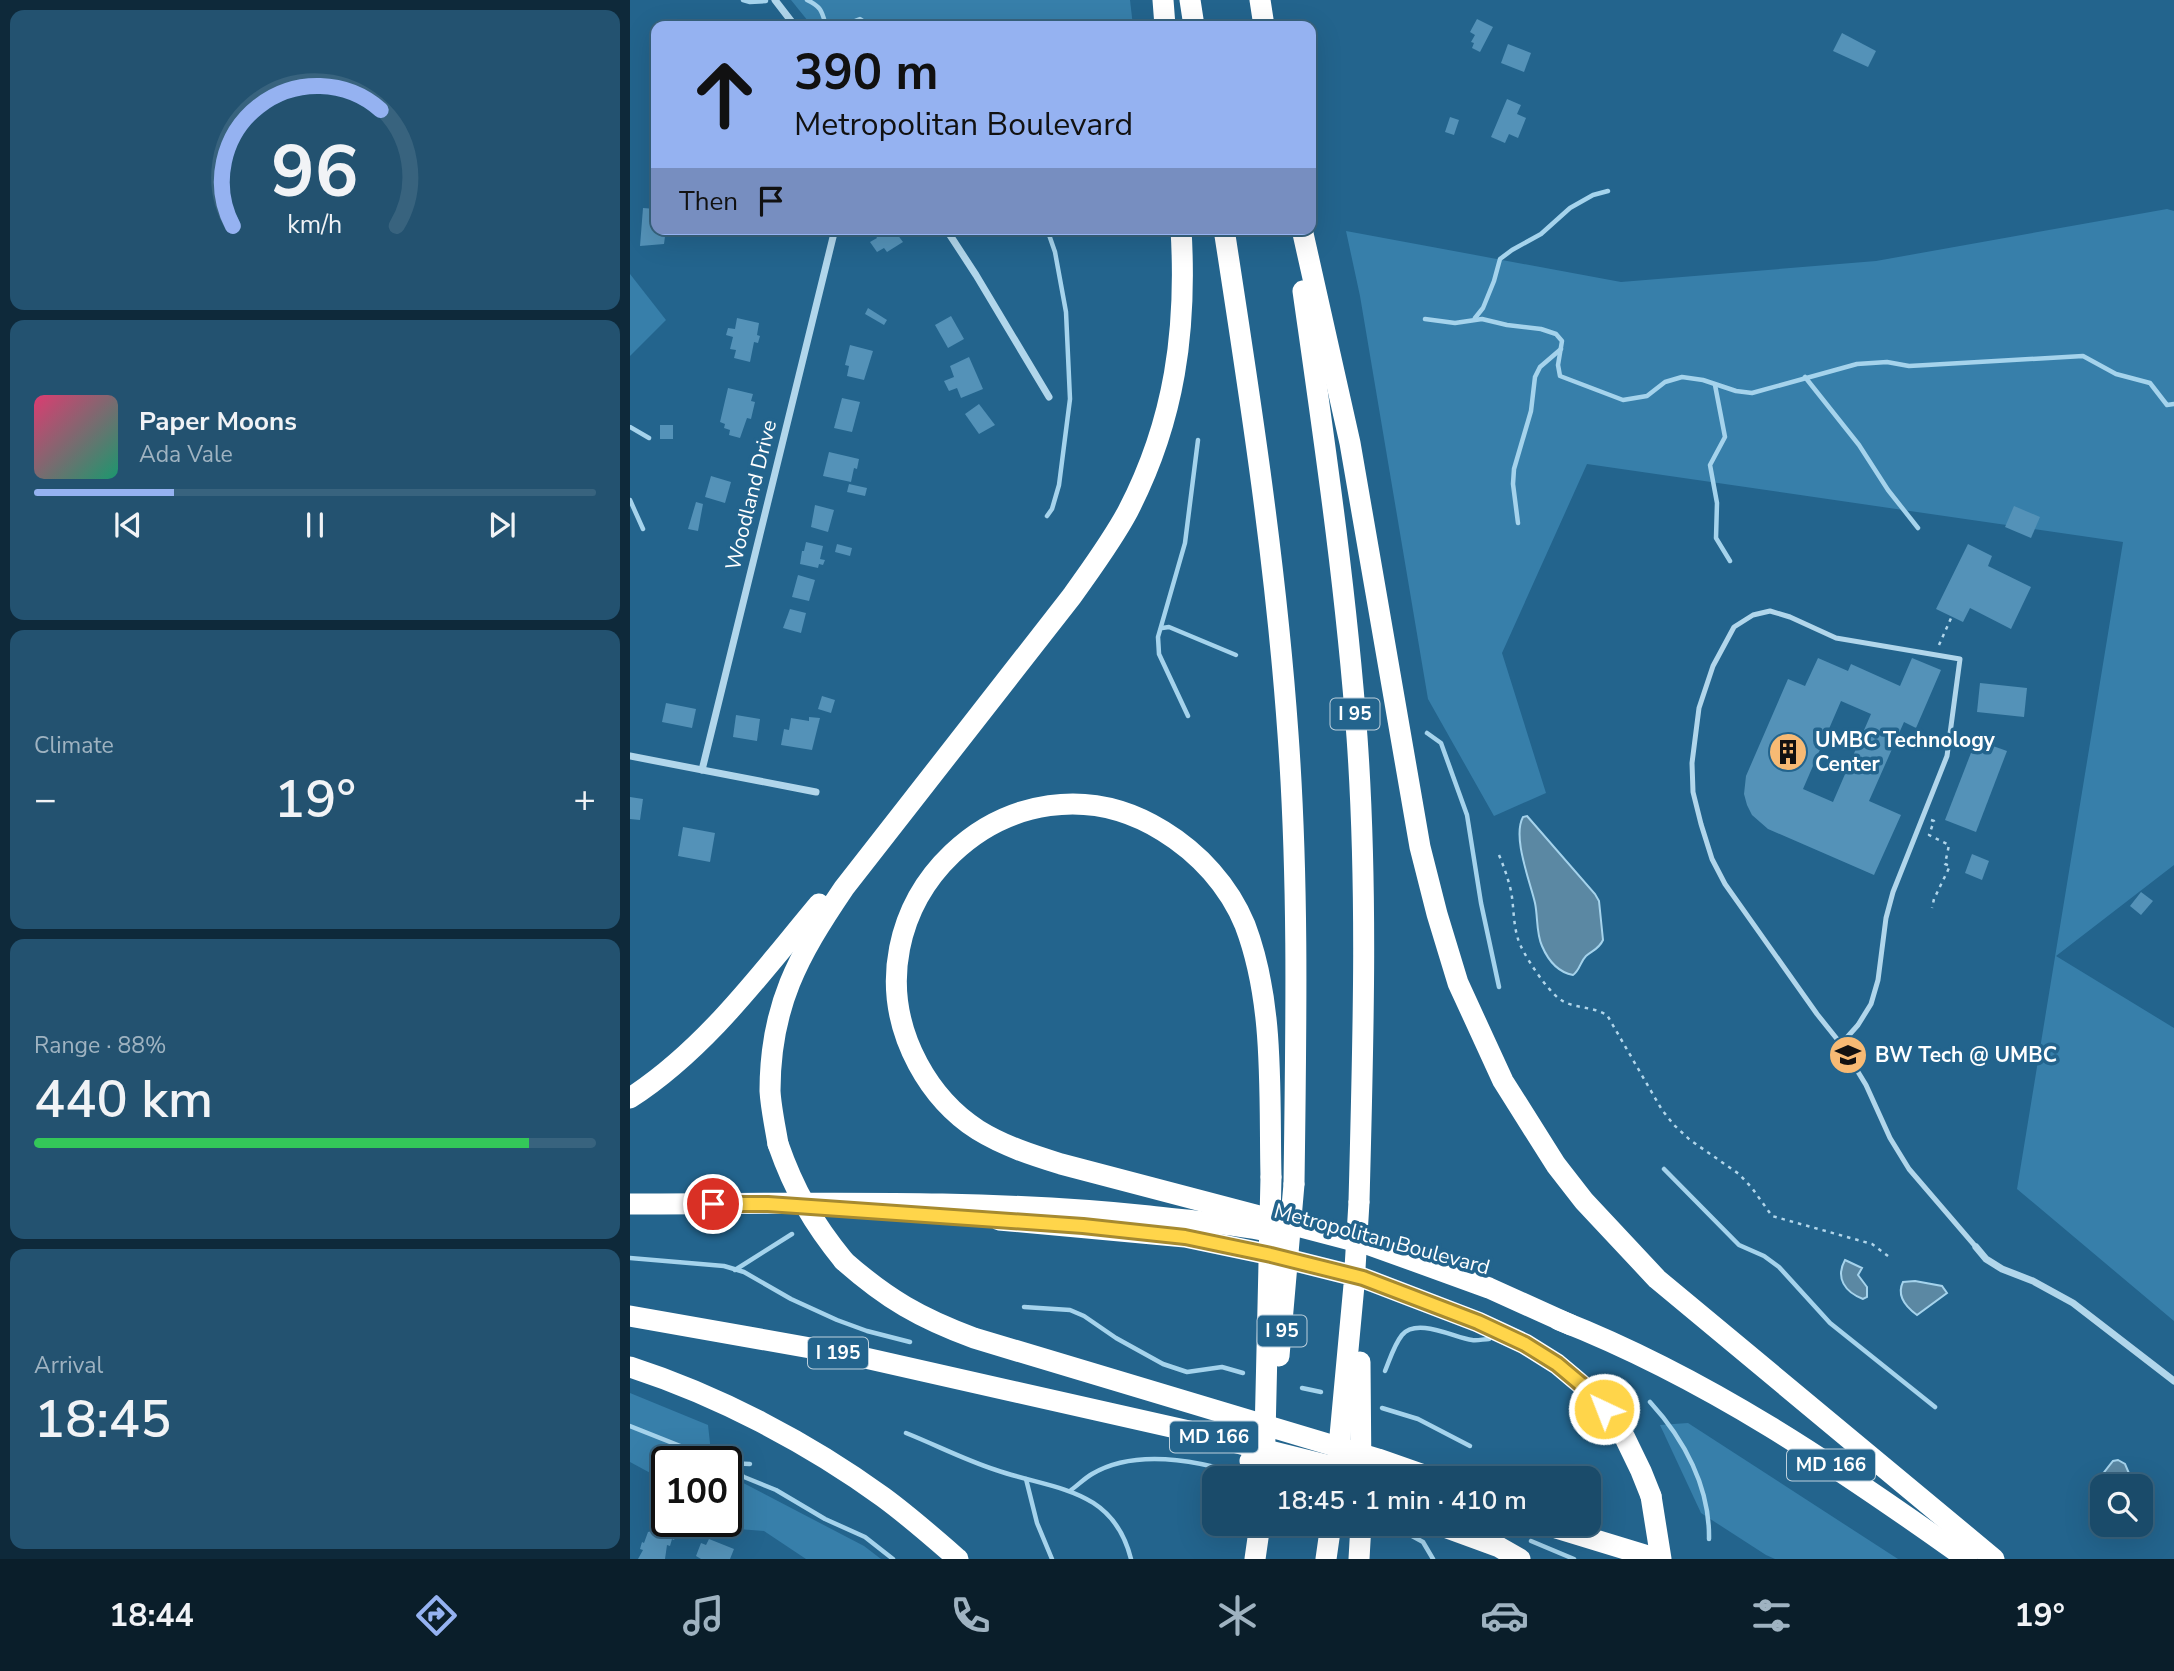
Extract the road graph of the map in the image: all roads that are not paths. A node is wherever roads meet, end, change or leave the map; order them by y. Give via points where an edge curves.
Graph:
1 (775, 0) edge
2 (1163, 0) edge
3 (1190, 0) edge
4 (1260, 0) edge
5 (791, 21) edge
6 (1165, 21) edge
7 (1193, 21) edge
8 (1263, 21) edge
9 (834, 235) edge
10 (950, 235) edge
11 (1181, 235) edge
12 (1225, 235) edge
13 (1295, 235) edge
14 (1303, 235) edge
15 (1049, 397) dead end
16 (630, 756) edge
17 (939, 765) junction
18 (702, 770) junction
19 (816, 792) dead end
20 (1841, 1044) junction
21 (630, 1098) edge
22 (1359, 1202) junction
23 (630, 1204) edge
24 (768, 1204) junction
25 (1270, 1219) edge
26 (1270, 1219) edge
27 (1270, 1219) edge
28 (1270, 1219) edge
29 (1976, 1247) joint
30 (630, 1315) edge
31 (1571, 1325) junction
32 (630, 1367) edge
33 (2174, 1381) edge
34 (1044, 1397) junction
35 (1265, 1466) edge
36 (1265, 1466) edge
37 (1266, 1466) edge
38 (1328, 1466) edge
39 (1337, 1466) edge
40 (1360, 1466) edge
41 (1396, 1466) edge
42 (1258, 1536) edge
43 (1329, 1536) edge
44 (1360, 1536) edge
45 (1468, 1536) edge
46 (1582, 1536) edge
47 (1601, 1536) edge
48 (958, 1559) edge
49 (1255, 1559) edge
50 (1326, 1559) edge
51 (1359, 1559) edge
52 (1520, 1559) edge
53 (1660, 1559) edge
54 (1667, 1559) edge
55 (1967, 1559) edge
56 (1994, 1559) edge

1 - 5 street
2 - 6 highway
3 - 7 highway
4 - 8 highway
9 - 18 street, Woodland Drive
10 - 15 street
11 - 17 highway via 1181,340 1171,393 1145,473 1102,554
12 - 37 highway, I 95, bridge via 1276,599 1295,875 1294,1184
13 - 22 highway, I 95 via 1330,478 1357,738 1365,992
14 - 56 highway via 1350,443 1420,847 1458,983 1503,1081 1563,1174 1657,1279
16 - 18 street
17 - 21 highway via 740,998 674,1065
17 - 41 highway, bridge via 844,888 810,938 789,981 772,1054 770,1094 778,1144 807,1211 844,1261 870,1284 938,1325
18 - 19 street
20 - 20 lane via 1725,884 1712,859 1693,792 1699,708 1713,666 1734,627 1752,615 1770,611 1836,638 1960,659 1947,756 1893,892 1871,1004
20 - 29 lane via 1909,1170
22 - 39 highway, I 95, bridge
22 - 40 highway, bridge
23 - 24 highway, Metropolitan Boulevard
24 - 31 highway, Metropolitan Boulevard / MD 166 via 1084,1209 1276,1233 1474,1289
24 - 53 highway, bridge via 1185,1237 1363,1278 1478,1322 1557,1364 1614,1422 1651,1496
25 - 31 highway, bridge via 1370,1245 1489,1288
26 - 27 highway, bridge via 1014,1149 977,1130 951,1109 910,1049 899,1016 896,981 911,908 932,874 957,847 1010,816 1040,808 1098,806 1127,812 1155,826 1207,865 1244,922 1262,992 1268,1049
28 - 35 highway, bridge
29 - 33 street via 2002,1269 2073,1303
30 - 34 highway, I 195 via 862,1357
31 - 55 highway, Metropolitan Boulevard / MD 166 via 1740,1408
32 - 48 highway via 708,1397 825,1459 884,1497
34 - 36 highway
34 - 38 highway, MD 166
42 - 49 highway
43 - 50 highway
44 - 51 highway
45 - 52 highway
46 - 53 highway
47 - 54 highway

